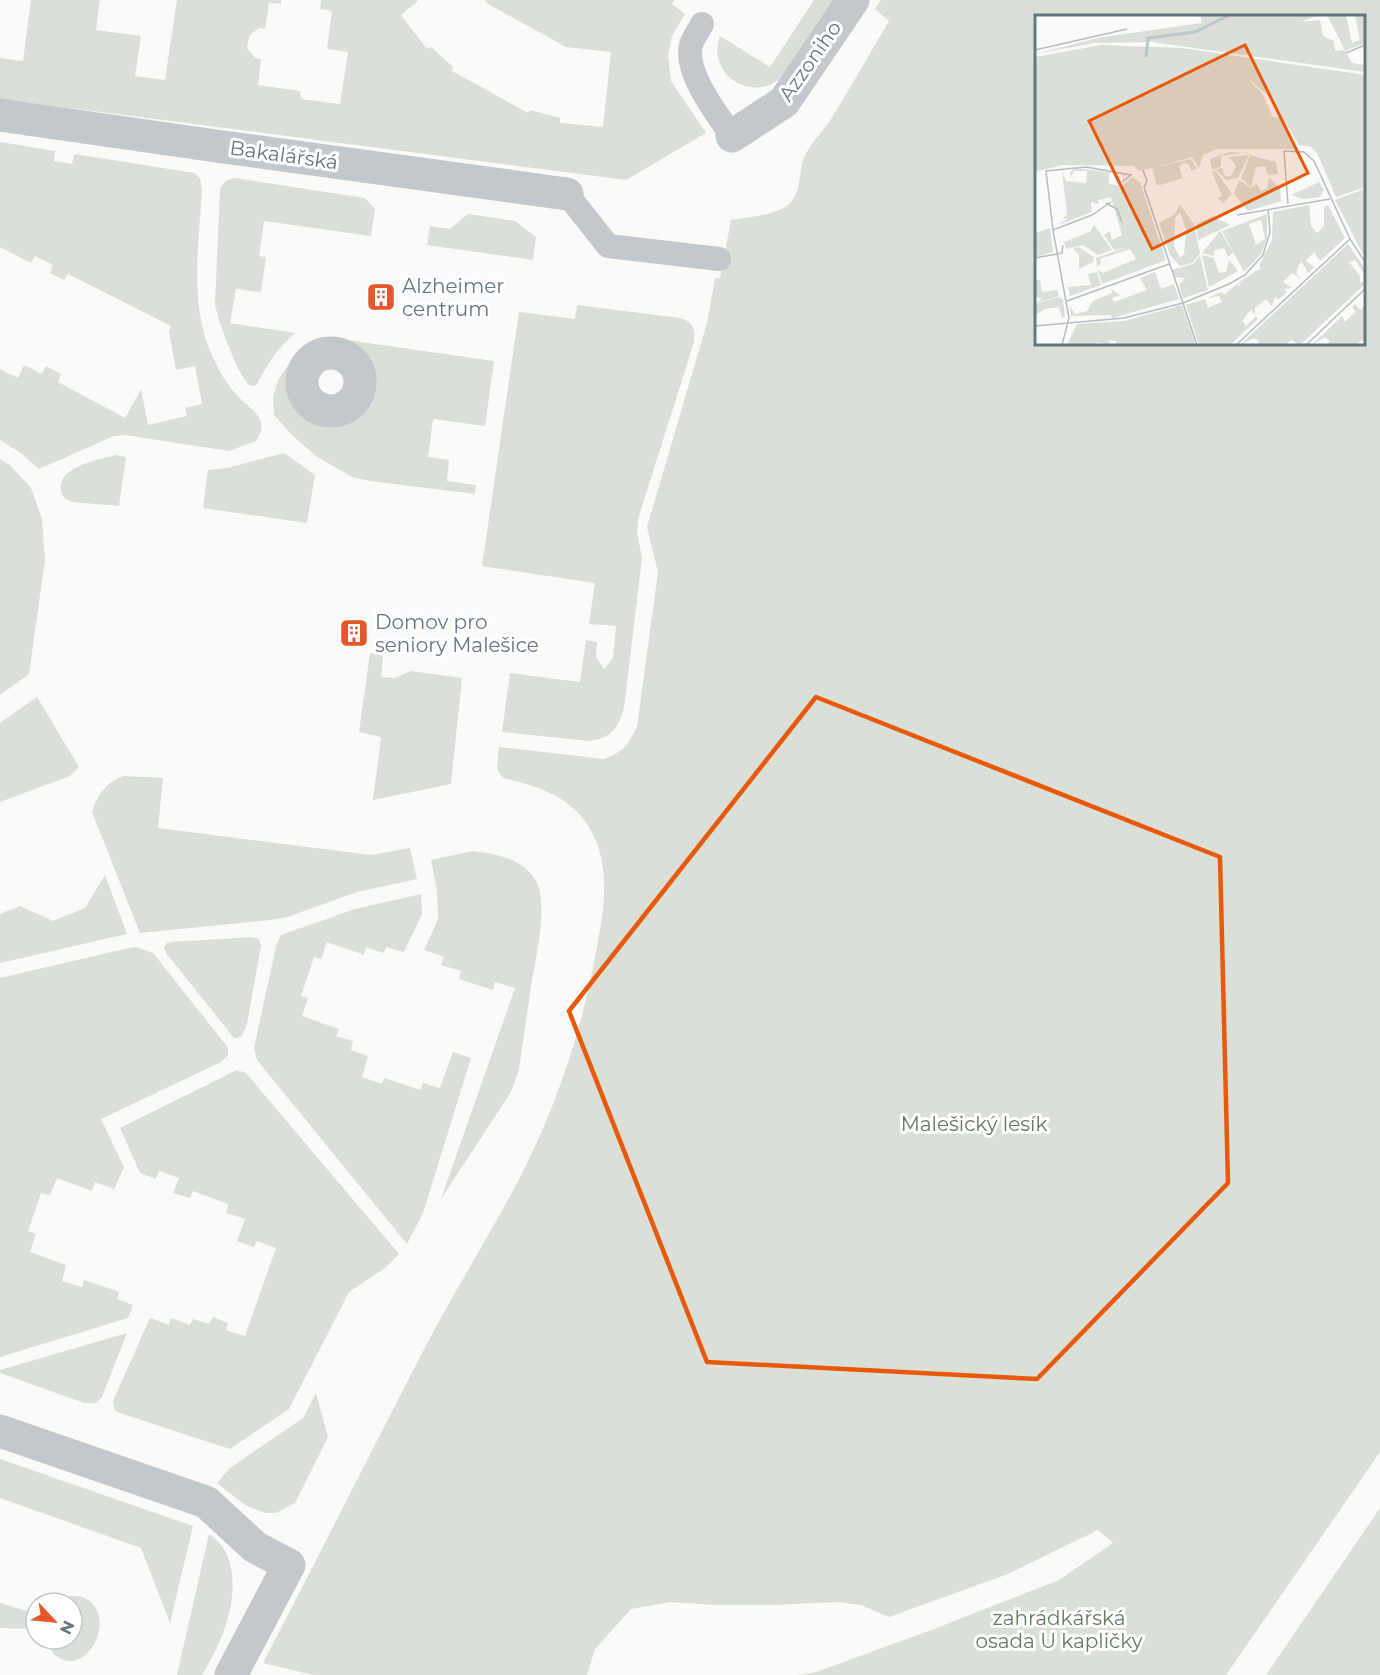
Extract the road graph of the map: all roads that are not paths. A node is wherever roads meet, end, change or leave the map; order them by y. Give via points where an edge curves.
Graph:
1 (853, 0) edge
2 (702, 24) dead end
3 (0, 115) edge
4 (732, 136) joint
5 (567, 194) joint
6 (719, 259) dead end
7 (0, 1431) edge
8 (231, 1675) edge

1 - 4 street, Azzoniho via 784,102
2 - 4 lane via 691,46 694,72
3 - 5 street, Bakalářská
5 - 6 lane via 608,246
7 - 8 street via 206,1502 255,1547 289,1565

